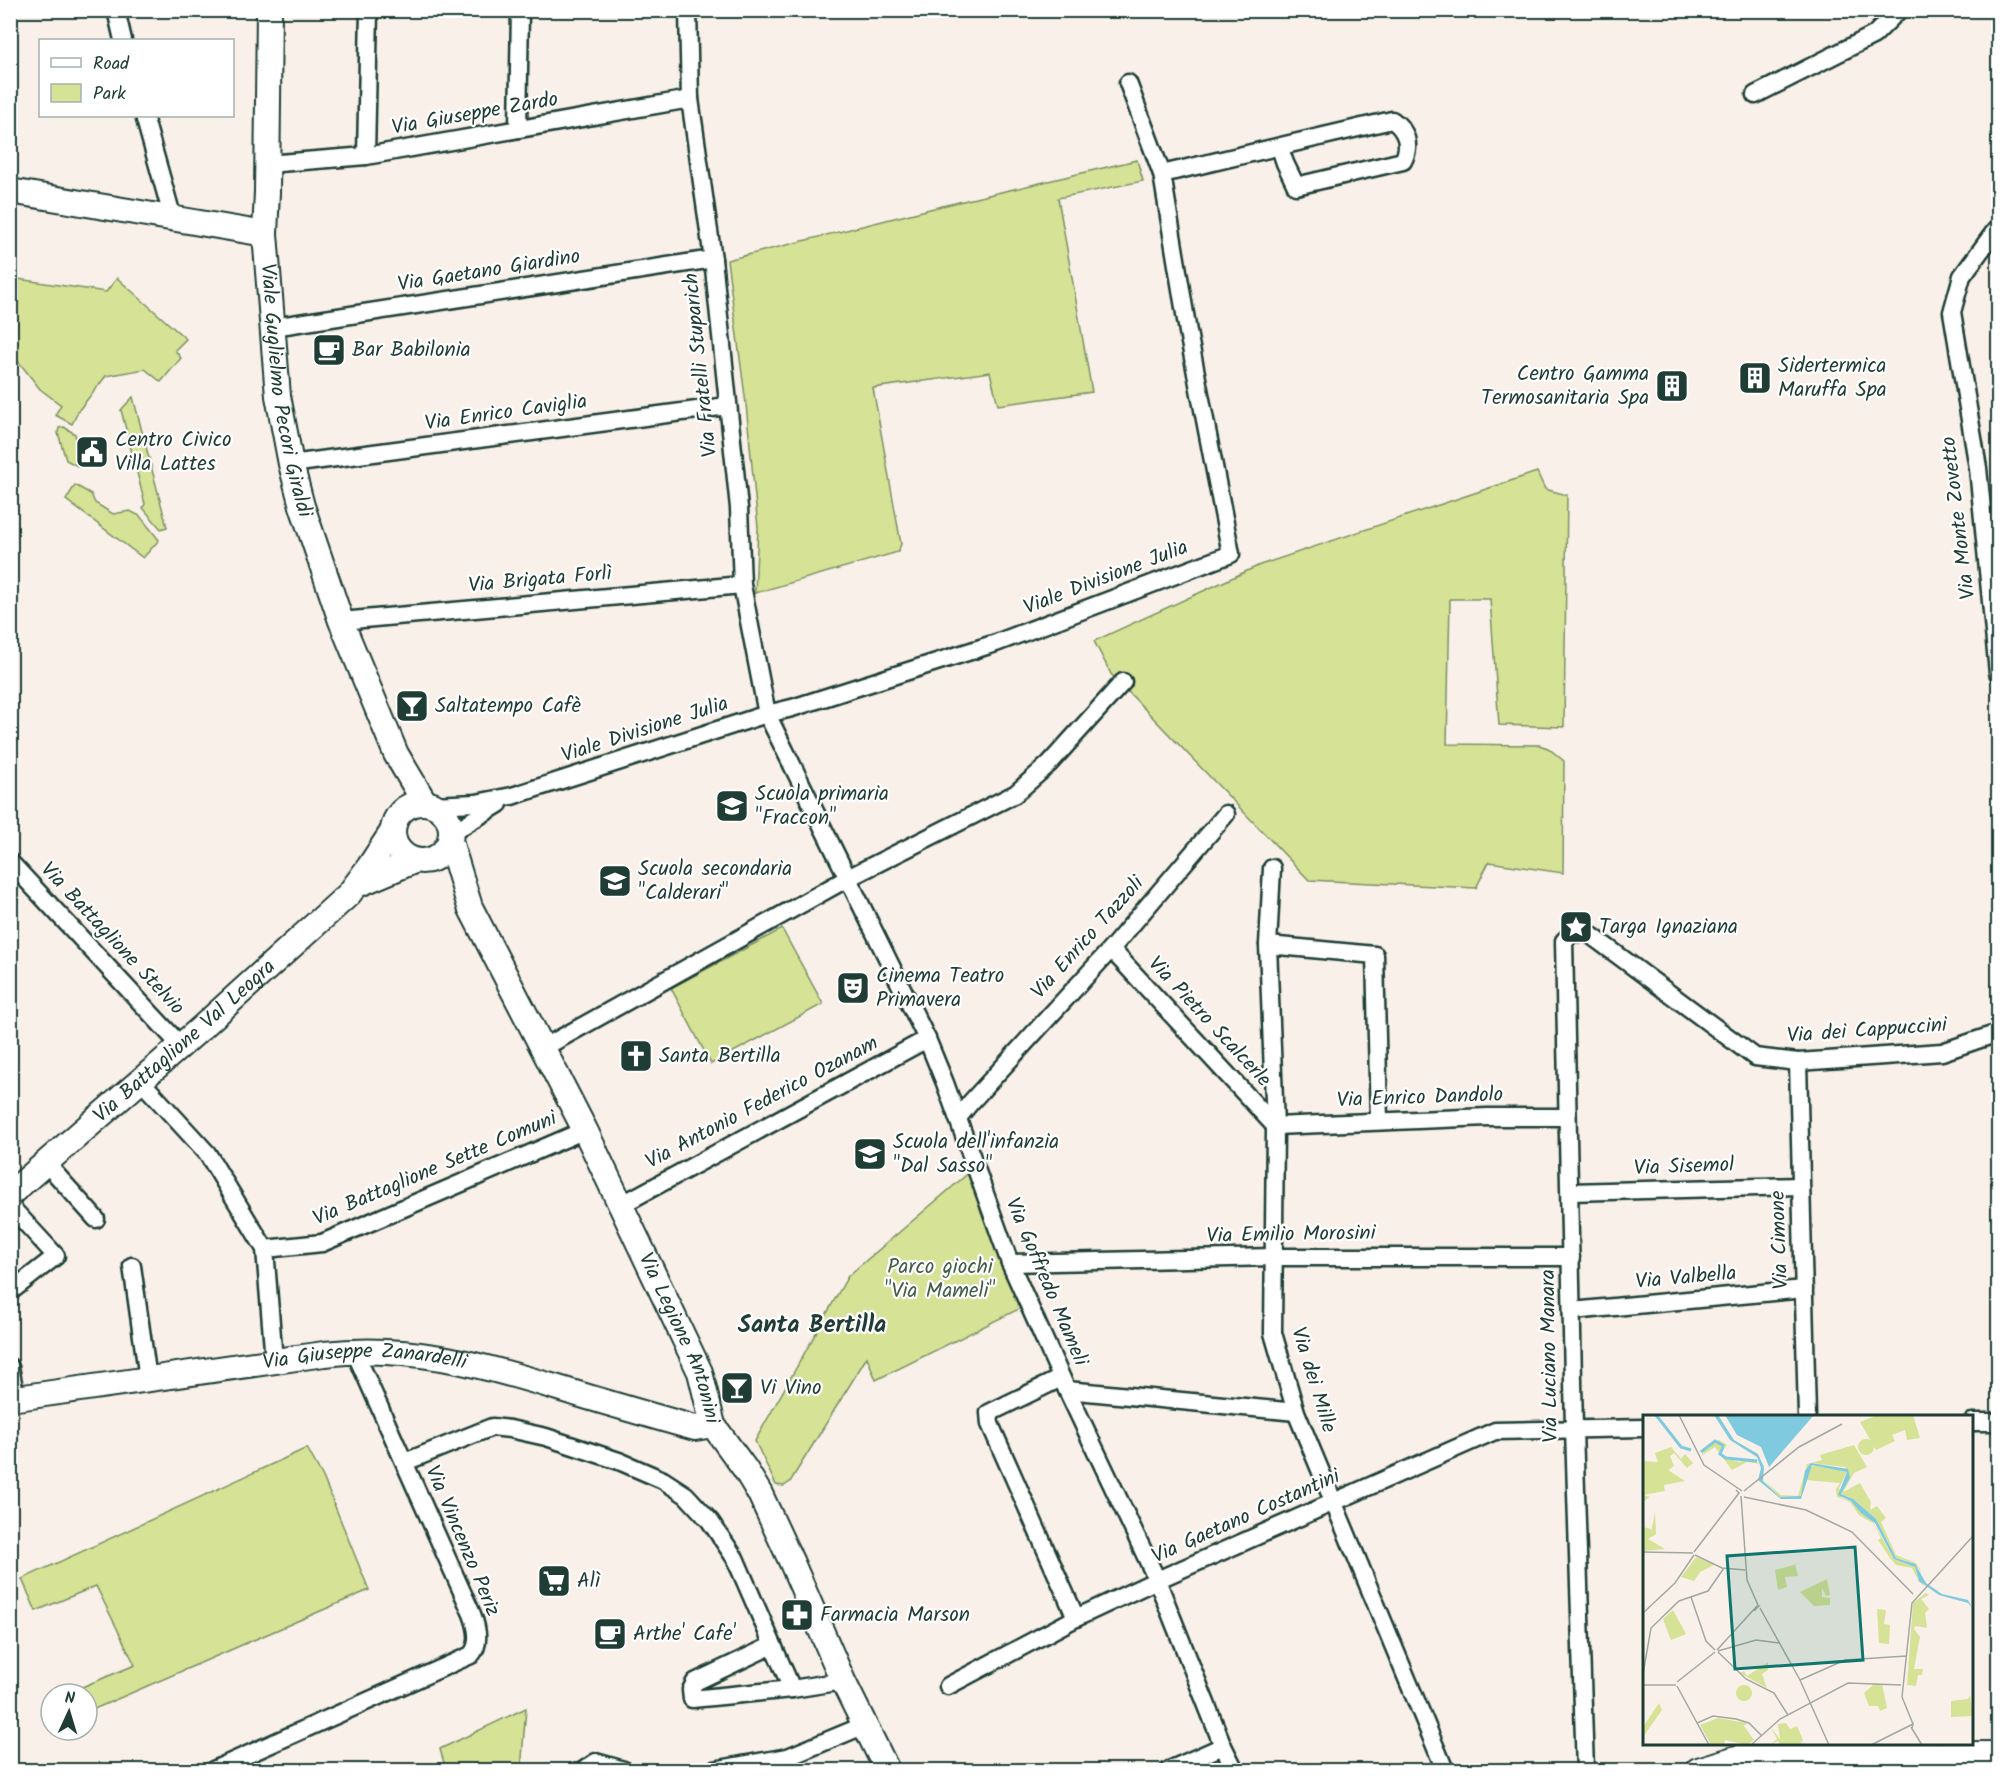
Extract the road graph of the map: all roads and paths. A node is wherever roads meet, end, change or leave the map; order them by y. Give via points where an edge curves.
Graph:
1 (116, 10) edge
2 (269, 10) edge
3 (369, 10) edge
4 (520, 10) edge
5 (688, 10) edge
6 (1899, 10) edge
7 (123, 39) edge
8 (1128, 82) dead end
9 (1755, 95) dead end
10 (690, 99) junction
11 (144, 117) edge
12 (518, 129) junction
13 (1280, 148) junction
14 (366, 156) junction
15 (267, 164) junction
16 (1162, 174) junction
17 (10, 191) edge
18 (173, 219) junction
19 (1998, 227) edge
20 (265, 234) junction
21 (713, 259) junction
22 (273, 327) junction
23 (727, 406) junction
24 (291, 464) junction
25 (742, 585) junction
26 (341, 621) junction
27 (1997, 642) edge
28 (1998, 673) edge
29 (1123, 682) dead end
30 (767, 714) junction
31 (396, 754) junction
32 (512, 796) junction
33 (429, 804) junction
34 (1226, 814) dead end
35 (395, 824) junction
36 (450, 837) junction
37 (419, 861) junction
38 (1272, 868) dead end
39 (13, 870) edge
40 (848, 878) junction
41 (357, 885) junction
42 (470, 907) junction
43 (1564, 941) joint
44 (1268, 945) junction
45 (1111, 949) junction
46 (1998, 1033) edge
47 (927, 1039) junction
48 (181, 1046) junction
49 (543, 1048) junction
50 (1798, 1062) junction
51 (141, 1081) junction
52 (1567, 1116) junction
53 (958, 1118) junction
54 (1379, 1121) junction
55 (1275, 1126) junction
56 (585, 1130) junction
57 (46, 1162) junction
58 (1800, 1186) junction
59 (1570, 1192) junction
60 (10, 1194) edge
61 (10, 1206) edge
62 (619, 1206) junction
63 (96, 1219) dead end
64 (266, 1249) junction
65 (1274, 1257) junction
66 (1571, 1257) junction
67 (1010, 1263) junction
68 (132, 1266) dead end
69 (1804, 1289) junction
70 (10, 1292) edge
71 (1572, 1311) junction
72 (354, 1350) junction
73 (274, 1361) junction
74 (10, 1367) edge
75 (148, 1379) junction
76 (1064, 1384) junction
77 (13, 1399) edge
78 (1296, 1412) junction
79 (1807, 1415) edge
80 (1973, 1422) edge
81 (1998, 1422) edge
82 (712, 1425) junction
83 (1643, 1428) edge
84 (1574, 1430) junction
85 (405, 1462) junction
86 (1333, 1504) junction
87 (1157, 1580) junction
88 (1076, 1618) junction
89 (773, 1645) junction
90 (843, 1681) junction
91 (948, 1686) dead end
92 (792, 1689) junction
93 (865, 1725) junction
94 (1223, 1746) junction
95 (1998, 1754) edge
96 (1813, 1756) edge
97 (213, 1770) edge
98 (584, 1770) edge
99 (624, 1770) edge
100 (714, 1770) edge
101 (887, 1770) edge
102 (1169, 1770) edge
103 (1235, 1770) edge
104 (1445, 1770) edge
105 (1585, 1770) edge
106 (1698, 1770) edge

1 - 7 street
2 - 15 street, Viale Guglielmo Pecori Giraldi
3 - 14 street
4 - 12 street
5 - 10 street, Via Fratelli Stuparich
6 - 9 street via 1874,35
8 - 16 street
10 - 12 street, Via Giuseppe Zardo
10 - 21 street, Via Fratelli Stuparich
11 - 18 street
12 - 14 street, Via Giuseppe Zardo
13 - 13 street via 1392,120 1407,140 1403,161 1296,186
13 - 16 street
14 - 15 street, Via Giuseppe Zardo
15 - 20 street, Viale Guglielmo Pecori Giraldi
16 - 30 street, Viale Divisione Julia via 1231,554 996,644
17 - 18 street
18 - 20 street
19 - 27 street, Via Monte Zovetto via 1962,276 1952,312 1978,468
20 - 22 street, Viale Guglielmo Pecori Giraldi
21 - 22 street, Via Gaetano Giardino
21 - 23 street, Via Fratelli Stuparich
22 - 24 street, Viale Guglielmo Pecori Giraldi via 278,396
23 - 24 street, Via Enrico Caviglia
23 - 25 street, Via Fratelli Stuparich via 739,508
24 - 26 street, Viale Guglielmo Pecori Giraldi
25 - 26 street, Via Brigata Forlì
25 - 30 street, Via Fratelli Stuparich
26 - 31 street, Viale Guglielmo Pecori Giraldi
27 - 28 street, Via Monte Zovetto
29 - 40 street via 1049,764 1015,794
30 - 32 street, Viale Divisione Julia
30 - 40 street, Via Goffredo Mameli
31 - 33 street, Viale Guglielmo Pecori Giraldi
31 - 35 street, Viale Guglielmo Pecori Giraldi
32 - 33 street, Viale Divisione Julia via 476,803
32 - 36 street, Viale Divisione Julia
33 - 35 street via 411,805
33 - 36 street via 446,816
34 - 45 street, Via Enrico Tazzoli
35 - 37 street via 393,841 398,850
35 - 41 street, Via Battaglione Val Leogra
36 - 37 street via 441,855
36 - 42 street, Via Legione Antonini
37 - 41 street, Via Battaglione Val Leogra
37 - 42 street, Via Legione Antonini
38 - 44 street, Via dei Mille
39 - 48 street, Via Battaglione Stelvio
40 - 47 street, Via Goffredo Mameli
40 - 49 street
41 - 48 street, Via Battaglione Val Leogra
42 - 49 street, Via Legione Antonini
43 - 50 street, Via dei Cappuccini via 1572,933 1588,933 1755,1057
43 - 52 street, Via Luciano Manara
44 - 54 street via 1375,955
44 - 55 street, Via dei Mille
45 - 53 street, Via Enrico Tazzoli
45 - 55 street, Via Pietro Scalcerle
46 - 50 street, Via dei Cappuccini via 1942,1052
47 - 53 street, Via Goffredo Mameli
47 - 62 street, Via Antonio Federico Ozanam
48 - 51 street, Via Battaglione Val Leogra
49 - 56 street, Via Legione Antonini
50 - 58 street, Via Cimone
51 - 57 street, Via Battaglione Val Leogra
51 - 64 street via 207,1153
52 - 54 street, Via Enrico Dandolo
52 - 59 street, Via Luciano Manara
53 - 67 street, Via Goffredo Mameli
54 - 55 street, Via Enrico Dandolo
55 - 65 street, Via dei Mille
56 - 62 street, Via Legione Antonini
56 - 64 street, Via Battaglione Sette Comuni via 322,1243
57 - 60 street, Via Battaglione Val Leogra
57 - 63 street
58 - 59 street, Via Sisemol
58 - 69 street, Via Cimone
59 - 66 street, Via Luciano Manara
61 - 70 street via 56,1256
62 - 82 street, Via Legione Antonini via 700,1372
64 - 73 street
65 - 66 street, Via Emilio Morosini
65 - 67 street, Via Emilio Morosini
65 - 78 street, Via dei Mille via 1273,1333
66 - 71 street, Via Luciano Manara
67 - 76 street, Via Goffredo Mameli
68 - 75 street
69 - 71 street, Via Valbella
69 - 79 street, Via Cimone
71 - 84 street, Via Luciano Manara
72 - 73 street, Via Giuseppe Zanardelli
72 - 82 street, Via Giuseppe Zanardelli via 453,1359 695,1428
72 - 85 street, Via Vincenzo Periz
73 - 75 street, Via Giuseppe Zanardelli
74 - 77 street
75 - 77 street, Via Giuseppe Zanardelli
76 - 78 street
76 - 87 street, Via Goffredo Mameli
76 - 88 street via 989,1413 990,1424
78 - 86 street, Via dei Mille
80 - 81 street
82 - 90 street, Via Legione Antonini via 760,1494
83 - 84 street, Via Gaetano Costantini
84 - 86 street, Via Gaetano Costantini via 1495,1431
84 - 105 street, Via Luciano Manara
85 - 89 street via 492,1427 510,1428 619,1461 663,1480 686,1495 711,1521 735,1558
85 - 97 street, Via Vincenzo Periz via 472,1614 477,1628 476,1650
86 - 87 street, Via Gaetano Costantini
86 - 104 street, Via dei Mille
87 - 88 street, Via Gaetano Costantini
87 - 94 street, Via Goffredo Mameli
88 - 91 street, Via Gaetano Costantini
89 - 92 street
89 - 92 street via 695,1682 692,1699
90 - 92 street
90 - 93 street, Via Legione Antonini
93 - 100 street via 788,1757
93 - 101 street, Via Legione Antonini
94 - 102 street
94 - 103 street, Via Goffredo Mameli
95 - 96 street
96 - 106 street via 1740,1757
98 - 99 street via 596,1762

